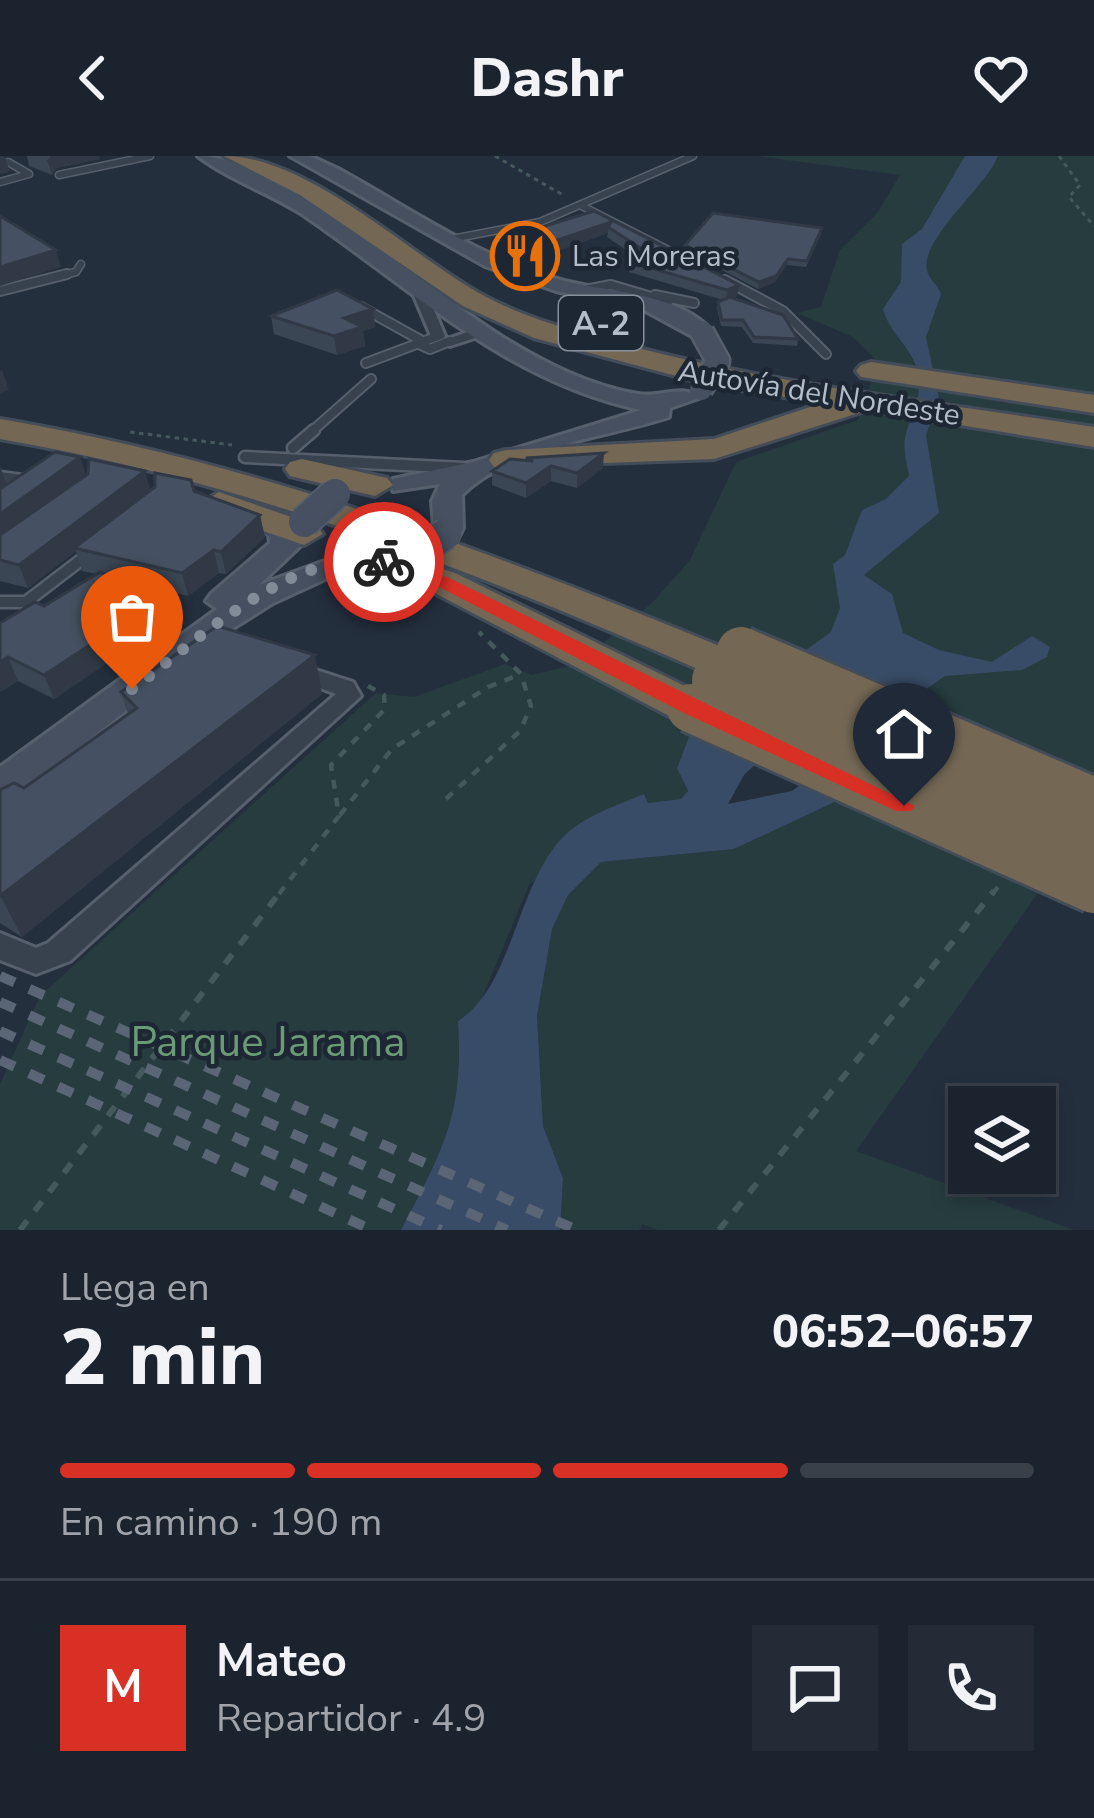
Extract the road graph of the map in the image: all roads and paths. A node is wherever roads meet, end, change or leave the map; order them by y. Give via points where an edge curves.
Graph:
1 (150, 156) edge
2 (192, 156) edge
3 (206, 156) edge
4 (235, 156) edge
5 (298, 156) edge
6 (495, 156) edge
7 (693, 156) edge
8 (1059, 156) edge
9 (23, 159) dead end
10 (4, 163) edge
11 (259, 167) edge
12 (59, 175) dead end
13 (0, 182) edge
14 (580, 205) junction
15 (1094, 226) edge
16 (439, 237) junction
17 (484, 237) junction
18 (470, 256) junction
19 (376, 259) junction
20 (81, 264) dead end
21 (0, 291) edge
22 (419, 291) junction
23 (350, 301) edge
24 (657, 302) junction
25 (694, 303) dead end
26 (479, 332) junction
27 (433, 341) junction
28 (737, 350) dead end
29 (826, 354) dead end
30 (617, 355) junction
31 (796, 360) dead end
32 (366, 363) dead end
33 (550, 370) junction
34 (370, 379) dead end
35 (850, 392) junction
36 (694, 393) junction
37 (1094, 404) edge
38 (0, 424) edge
39 (1094, 437) edge
40 (0, 440) edge
41 (293, 448) junction
42 (0, 452) edge
43 (255, 458) junction
44 (506, 460) junction
45 (309, 463) junction
46 (471, 468) junction
47 (0, 477) edge
48 (389, 485) junction
49 (16, 494) edge
50 (259, 514) junction
51 (447, 521) junction
52 (306, 533) junction
53 (102, 544) edge
54 (380, 560) junction
55 (279, 579) junction
56 (0, 602) edge
57 (464, 620) dead end
58 (232, 635) junction
59 (521, 674) junction
60 (720, 676) junction
61 (345, 688) junction
62 (0, 762) edge
63 (0, 788) edge
64 (446, 799) dead end
65 (1094, 802) edge
66 (339, 816) junction
67 (0, 820) edge
68 (1094, 824) edge
69 (1094, 847) edge
70 (1004, 880) dead end
71 (1094, 889) edge
72 (0, 946) edge
73 (20, 1230) edge
74 (719, 1230) edge

1 - 12 lane
2 - 11 street
3 - 11 street
4 - 30 highway, Autovía del Nordeste / A-2 via 307,191 472,300
5 - 16 street via 374,192
6 - 14 path
7 - 14 lane
8 - 15 path via 1080,185 1069,197
9 - 10 lane
10 - 13 lane via 28,174
11 - 19 street
11 - 28 highway, Autovía del Nordeste / A-2 via 329,187 495,287 609,326
14 - 17 lane
14 - 29 lane via 783,311
16 - 17 lane
16 - 18 street
17 - 18 lane via 468,246
18 - 24 street via 580,291
19 - 22 street
19 - 30 highway via 502,323
20 - 21 lane via 76,272
22 - 26 street
22 - 27 street
23 - 27 lane
24 - 25 lane via 671,294
24 - 36 street, bridge via 702,332 718,362
26 - 27 street
26 - 33 street
27 - 32 lane
30 - 35 highway, Autovía del Nordeste / A-2
31 - 35 highway, Autovía del Nordeste / A-2
33 - 36 street via 629,403 659,405
33 - 46 street via 572,393 568,415
34 - 41 lane
35 - 37 highway, Autovía del Nordeste / A-2
35 - 39 highway, Autovía del Nordeste
35 - 44 highway via 742,444
36 - 44 street via 644,418
38 - 43 highway
38 - 60 highway via 295,494 441,545
40 - 60 highway via 191,478 368,533
41 - 43 lane
41 - 45 lane
42 - 50 highway
43 - 45 lane
43 - 48 highway
44 - 51 street via 458,482
45 - 46 lane
46 - 48 street
47 - 49 lane via 32,482
48 - 51 street
48 - 52 street, bridge via 335,494
50 - 52 highway
50 - 58 street via 283,531 286,545
51 - 54 street, bridge
51 - 60 highway
52 - 54 street
52 - 55 street
53 - 56 lane via 26,602
54 - 55 street
54 - 60 highway
55 - 58 street
57 - 59 path
58 - 61 street
58 - 62 street
58 - 63 street
58 - 67 street
59 - 64 path via 531,706 520,731
59 - 66 path via 392,749
60 - 65 highway, bridge
60 - 68 highway
60 - 69 highway, bridge
60 - 71 highway, bridge
61 - 66 path via 370,687 384,695 385,709 331,765
61 - 72 street via 349,696 59,952 35,961
66 - 73 path
70 - 74 path via 928,963

